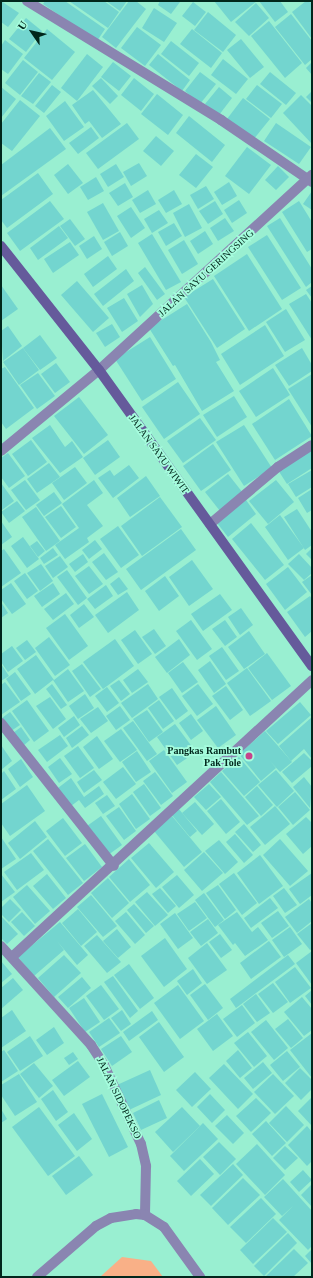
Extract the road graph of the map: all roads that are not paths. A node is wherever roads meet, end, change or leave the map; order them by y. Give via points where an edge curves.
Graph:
1 (27, 1) edge
2 (311, 179) edge
3 (1, 246) edge
4 (99, 370) junction
5 (312, 445) edge
6 (1, 451) edge
7 (210, 524) junction
8 (312, 666) edge
9 (312, 680) edge
10 (1, 723) edge
11 (114, 866) junction
12 (1, 946) edge
13 (12, 957) junction
14 (146, 1215) junction
15 (37, 1277) edge
16 (200, 1277) edge

1 - 2 street via 221,120
2 - 4 street, JALAN SAYU GERINGSING
3 - 4 main road, JALAN SAYU WIWIT
4 - 6 street, JALAN SAYU GERINGSING
4 - 7 main road, JALAN SAYU WIWIT
5 - 7 street via 278,467
7 - 8 main road, JALAN SAYU WIWIT
9 - 11 street
10 - 11 street
11 - 13 street
12 - 13 street, JALAN SIDOPEKSO
13 - 14 street, JALAN SIDOPEKSO via 92,1045 104,1065 141,1144 146,1166
14 - 15 street via 111,1218 96,1226
14 - 16 street via 164,1226

